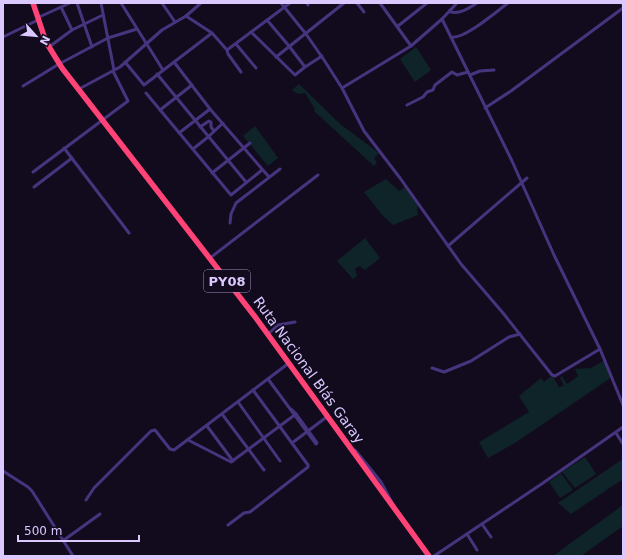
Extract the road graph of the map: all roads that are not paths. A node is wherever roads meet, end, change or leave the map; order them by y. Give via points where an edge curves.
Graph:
1 (33, 3) edge
2 (70, 3) edge
3 (77, 3) edge
4 (101, 3) edge
5 (121, 3) edge
6 (162, 3) edge
7 (201, 3) edge
8 (281, 3) edge
9 (290, 3) edge
10 (344, 3) edge
11 (357, 3) edge
12 (380, 3) edge
13 (387, 3) edge
14 (426, 3) edge
15 (457, 3) edge
16 (475, 3) edge
17 (508, 3) edge
18 (623, 5) edge
19 (61, 6) junction
20 (383, 6) junction
21 (284, 7) junction
22 (450, 10) junction
23 (364, 12) dead end
24 (103, 15) junction
25 (186, 16) junction
26 (38, 19) junction
27 (442, 19) junction
28 (267, 20) junction
29 (175, 22) junction
30 (85, 24) junction
31 (398, 26) junction
32 (137, 29) junction
33 (72, 30) junction
34 (212, 32) junction
35 (251, 32) junction
36 (305, 33) junction
37 (3, 37) edge
38 (451, 37) junction
39 (108, 38) junction
40 (146, 44) junction
41 (236, 44) junction
42 (289, 46) junction
43 (411, 46) junction
44 (49, 47) junction
45 (92, 47) junction
46 (227, 50) junction
47 (322, 56) junction
48 (276, 57) junction
49 (125, 62) junction
50 (174, 62) junction
51 (59, 64) junction
52 (305, 67) junction
53 (256, 68) dead end
54 (114, 70) junction
55 (163, 70) junction
56 (494, 70) dead end
57 (241, 72) dead end
58 (157, 74) junction
59 (469, 74) junction
60 (192, 85) junction
61 (23, 86) dead end
62 (342, 88) junction
63 (79, 89) junction
64 (146, 93) dead end
65 (176, 98) junction
66 (407, 105) dead end
67 (485, 108) junction
68 (210, 109) junction
69 (160, 110) junction
70 (102, 120) junction
71 (195, 120) junction
72 (222, 123) junction
73 (200, 127) junction
74 (214, 131) junction
75 (179, 133) junction
76 (208, 137) junction
77 (250, 143) dead end
78 (64, 148) junction
79 (244, 148) junction
80 (193, 149) junction
81 (72, 158) junction
82 (228, 160) junction
83 (280, 169) dead end
84 (262, 170) junction
85 (33, 172) dead end
86 (212, 173) junction
87 (318, 175) dead end
88 (269, 178) junction
89 (527, 178) dead end
90 (246, 182) junction
91 (521, 183) junction
92 (34, 187) dead end
93 (230, 223) dead end
94 (129, 233) dead end
95 (448, 246) junction
96 (210, 258) junction
97 (295, 322) dead end
98 (268, 334) junction
99 (520, 334) junction
100 (600, 349) junction
101 (289, 363) junction
102 (432, 368) dead end
103 (268, 379) junction
104 (253, 390) junction
105 (238, 402) junction
106 (623, 405) edge
107 (222, 414) junction
108 (295, 414) junction
109 (328, 417) junction
110 (207, 426) junction
111 (279, 426) junction
112 (623, 427) edge
113 (308, 432) junction
114 (616, 433) junction
115 (264, 438) junction
116 (188, 440) junction
117 (293, 444) junction
118 (623, 444) edge
119 (248, 450) junction
120 (233, 461) junction
121 (280, 461) dead end
122 (264, 470) dead end
123 (3, 471) edge
124 (86, 500) dead end
125 (100, 514) dead end
126 (482, 524) junction
127 (228, 525) dead end
128 (467, 534) junction
129 (491, 537) dead end
130 (64, 540) junction
131 (477, 550) dead end
132 (73, 556) edge
133 (429, 556) edge
134 (434, 556) edge

1 - 26 highway, Ruta Nacional Blás Garay / PY08
2 - 19 street
3 - 30 street
4 - 24 street
5 - 32 street
6 - 29 street
7 - 25 street
8 - 21 street
9 - 21 street
10 - 36 street
11 - 23 street
12 - 20 street
13 - 20 street
14 - 31 street
15 - 22 street
16 - 22 street via 465,11 454,13
17 - 38 street via 466,34
18 - 67 street
19 - 26 street
19 - 33 street
20 - 31 street
21 - 28 street
21 - 36 street
22 - 27 street
24 - 30 street
24 - 39 street
25 - 29 street
25 - 34 street
26 - 37 street
26 - 44 highway, Ruta Nacional Blás Garay / PY08
27 - 38 street
27 - 43 street
28 - 35 street
28 - 42 street
29 - 40 street
30 - 33 street
30 - 45 street
31 - 43 street
32 - 39 street
32 - 40 street
33 - 44 street
34 - 46 street
34 - 50 street
35 - 41 street
35 - 48 street
36 - 42 street
36 - 47 street
38 - 59 street
39 - 45 street
39 - 54 street
40 - 49 street
40 - 55 street
41 - 46 street
41 - 53 street
42 - 48 street
42 - 52 street
43 - 62 street
44 - 51 highway, Ruta Nacional Blás Garay / PY08
45 - 51 street
46 - 57 street
47 - 52 street
47 - 62 street
48 - 52 street via 295,75
49 - 54 street
49 - 58 street via 144,85
50 - 55 street
50 - 60 street
51 - 61 street
51 - 63 highway, Ruta Nacional Blás Garay / PY08
54 - 63 street
54 - 70 street via 128,101
55 - 58 street
56 - 59 street
58 - 65 street
59 - 66 street via 457,75 452,72 438,82 433,90
59 - 67 street
60 - 65 street
60 - 68 street
62 - 95 street via 364,131
63 - 70 highway, Ruta Nacional Blás Garay / PY08
64 - 69 street
65 - 69 street
65 - 71 street
67 - 91 street
68 - 71 street
68 - 72 street
69 - 75 street
70 - 78 street
70 - 96 highway, Ruta Nacional Blás Garay / PY08
71 - 73 street
71 - 75 street
72 - 74 street
72 - 79 street
73 - 74 street via 209,120
73 - 76 street
74 - 76 street
75 - 80 street
76 - 80 street
76 - 82 street
77 - 79 street
78 - 81 street
78 - 85 street
79 - 82 street
79 - 84 street
80 - 86 street
81 - 92 street
81 - 94 street
82 - 86 street
82 - 90 street
83 - 88 street
84 - 88 street
84 - 90 street
86 - 90 street via 231,195
87 - 96 street
88 - 93 street via 236,203
89 - 91 street
91 - 95 street
91 - 100 street
95 - 99 street via 460,264
96 - 98 highway, Ruta Nacional Blás Garay / PY08
97 - 98 street via 278,325
98 - 101 highway, Ruta Nacional Blás Garay / PY08
99 - 100 street via 554,376
99 - 102 street via 509,337 471,361 444,372
100 - 106 street
101 - 103 street
101 - 109 highway, Ruta Nacional Blás Garay / PY08
103 - 104 street
103 - 108 street
104 - 105 street
104 - 111 street
105 - 107 street
105 - 115 street
107 - 110 street
107 - 119 street
108 - 111 street
108 - 113 street
109 - 113 street
109 - 133 highway, Ruta Nacional Blás Garay / PY08
110 - 116 street
110 - 120 street
111 - 115 street
111 - 117 street
112 - 114 street
113 - 117 street
114 - 118 street
114 - 126 street
115 - 119 street
115 - 121 street
116 - 120 street via 229,462
116 - 124 street via 172,450 155,430 151,431 94,488
117 - 127 street via 308,467 250,512 244,513
119 - 120 street
119 - 122 street
123 - 130 street via 32,491
125 - 130 street
126 - 128 street
126 - 129 street
128 - 131 street
128 - 134 street
130 - 132 street

